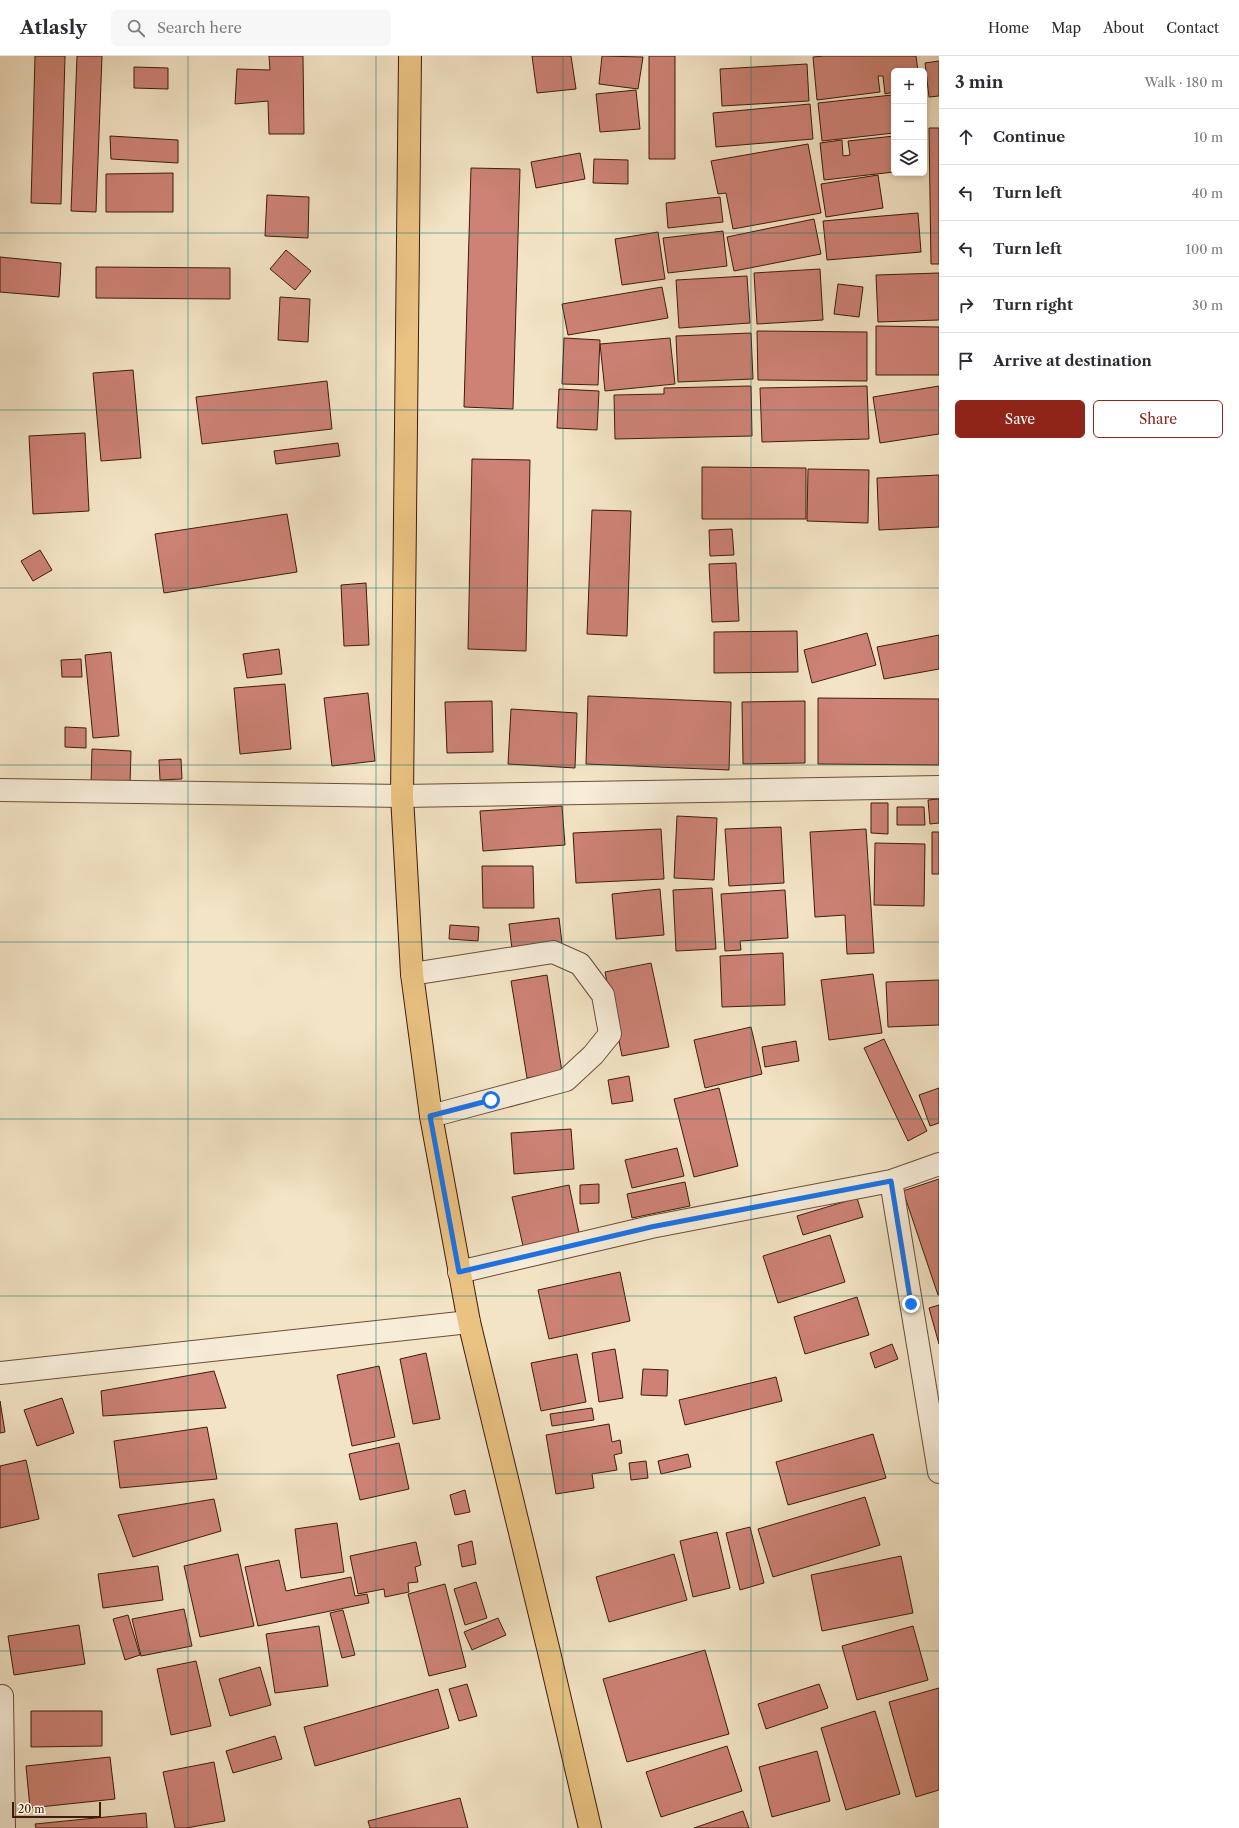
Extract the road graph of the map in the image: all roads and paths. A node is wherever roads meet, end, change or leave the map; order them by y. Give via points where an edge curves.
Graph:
1 (410, 56) edge
2 (939, 787) edge
3 (0, 790) edge
4 (402, 796) junction
5 (412, 974) junction
6 (430, 1116) junction
7 (939, 1164) edge
8 (891, 1181) junction
9 (459, 1272) junction
10 (469, 1322) junction
11 (0, 1374) edge
12 (939, 1472) edge
13 (2, 1696) dead end
14 (4, 1828) edge
15 (590, 1828) edge

1 - 4 main road
2 - 4 street
3 - 4 street
4 - 5 main road
5 - 6 main road
5 - 6 street via 553,952 580,964 604,995 610,1034 593,1055 566,1080
6 - 9 main road
7 - 8 street
8 - 9 street via 651,1227
8 - 12 street
9 - 10 main road
10 - 11 street
10 - 15 main road
13 - 14 street

